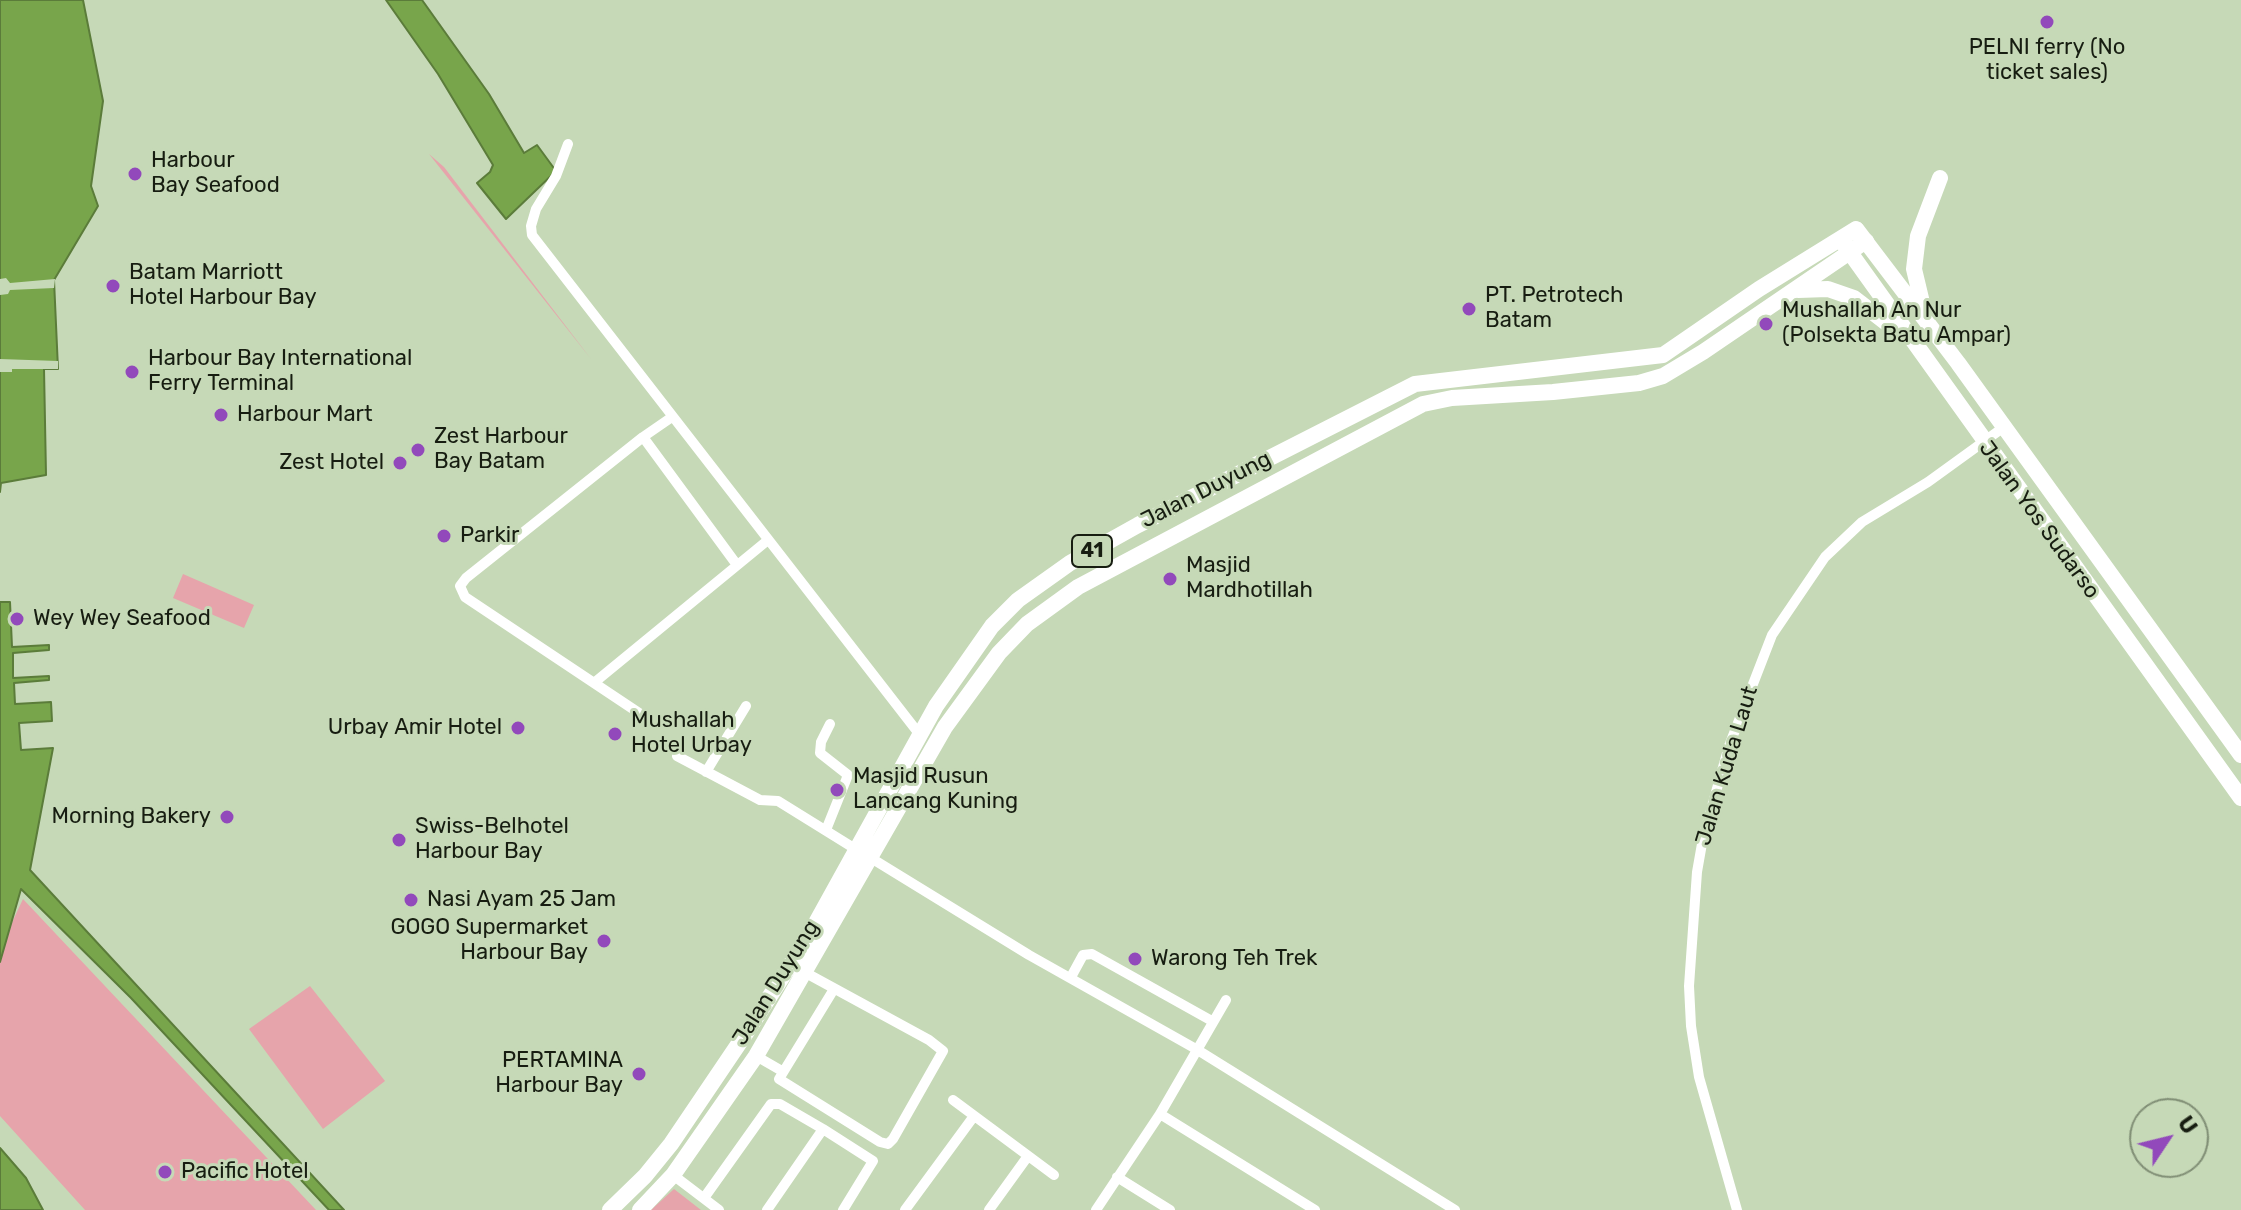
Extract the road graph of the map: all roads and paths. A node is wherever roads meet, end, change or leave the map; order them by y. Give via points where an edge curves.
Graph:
1 (568, 144) dead end
2 (1940, 178) dead end
3 (1861, 235) joint
4 (1845, 246) junction
5 (1790, 291) junction
6 (1926, 320) junction
7 (1907, 334) junction
8 (672, 417) junction
9 (2004, 427) junction
10 (643, 437) junction
11 (1983, 441) junction
12 (1138, 525) junction
13 (768, 540) junction
14 (1151, 548) junction
15 (737, 565) junction
16 (595, 682) junction
17 (746, 706) dead end
18 (645, 717) dead end
19 (830, 724) dead end
20 (920, 735) junction
21 (2241, 755) edge
22 (677, 756) dead end
23 (706, 772) junction
24 (2241, 798) edge
25 (826, 830) junction
26 (864, 854) junction
27 (806, 973) junction
28 (1071, 977) junction
29 (834, 989) junction
30 (1226, 1000) dead end
31 (1212, 1021) junction
32 (746, 1033) junction
33 (760, 1049) junction
34 (1196, 1049) junction
35 (782, 1071) junction
36 (953, 1100) dead end
37 (1160, 1114) junction
38 (974, 1116) junction
39 (823, 1129) junction
40 (1028, 1156) junction
41 (673, 1175) junction
42 (1054, 1175) dead end
43 (1117, 1177) junction
44 (704, 1198) junction
45 (610, 1210) edge
46 (640, 1210) edge
47 (719, 1210) edge
48 (767, 1210) edge
49 (843, 1210) edge
50 (905, 1210) edge
51 (989, 1210) edge
52 (1096, 1210) edge
53 (1170, 1210) edge
54 (1315, 1210) edge
55 (1455, 1210) edge
56 (1737, 1210) edge

1 - 8 street via 536,209 532,235
2 - 6 main road via 1918,236 1914,269
3 - 4 main road, Jalan Duyung / 41
3 - 6 main road, Jalan Yos Sudarso
4 - 5 main road, Jalan Duyung / 41
4 - 7 main road, Jalan Yos Sudarso
4 - 12 main road, Jalan Duyung / 41 via 1759,289 1663,355 1415,384
5 - 7 main road via 1839,291
5 - 14 main road, Jalan Duyung / 41 via 1703,352 1652,380 1439,400 1407,411
6 - 9 main road, Jalan Yos Sudarso
7 - 11 main road, Jalan Yos Sudarso
8 - 10 street
8 - 13 street
9 - 11 street, Jalan Kuda Laut
9 - 21 main road, Jalan Yos Sudarso
10 - 15 street
10 - 16 street via 460,586 465,597
11 - 24 main road, Jalan Yos Sudarso
11 - 56 street, Jalan Kuda Laut via 1862,522 1825,557 1772,635 1725,760 1697,872 1689,986 1699,1077
12 - 14 main road
12 - 20 main road, Jalan Duyung / 41 via 1046,578 1003,614
13 - 15 street
13 - 20 street
14 - 26 main road, Jalan Duyung / 41 via 1078,587 1010,640 945,727
15 - 16 street
16 - 18 street
17 - 23 street
19 - 25 street via 821,755 848,775
20 - 26 main road, Jalan Duyung / 41
22 - 23 street
23 - 25 street via 760,800 774,799
25 - 26 street
26 - 27 main road, Jalan Duyung / 41
26 - 28 street
26 - 32 main road, Jalan Duyung / 41
27 - 29 street
27 - 33 main road, Jalan Duyung / 41
28 - 31 street via 1087,952
28 - 34 street
29 - 35 street
29 - 35 street via 943,1051 893,1139 880,1142 781,1083
30 - 31 street
31 - 34 street
32 - 33 main road
32 - 45 main road, Jalan Duyung / 41 via 671,1144
33 - 35 street
33 - 41 main road, Jalan Duyung / 41
34 - 37 street
34 - 55 street
36 - 38 street
37 - 43 street
37 - 54 street
38 - 40 street
38 - 50 street
39 - 44 street via 771,1104
39 - 48 street
39 - 49 street via 873,1161
40 - 42 street
40 - 51 street
41 - 44 street
41 - 46 main road, Jalan Duyung / 41
43 - 52 street
43 - 53 street
44 - 47 street

